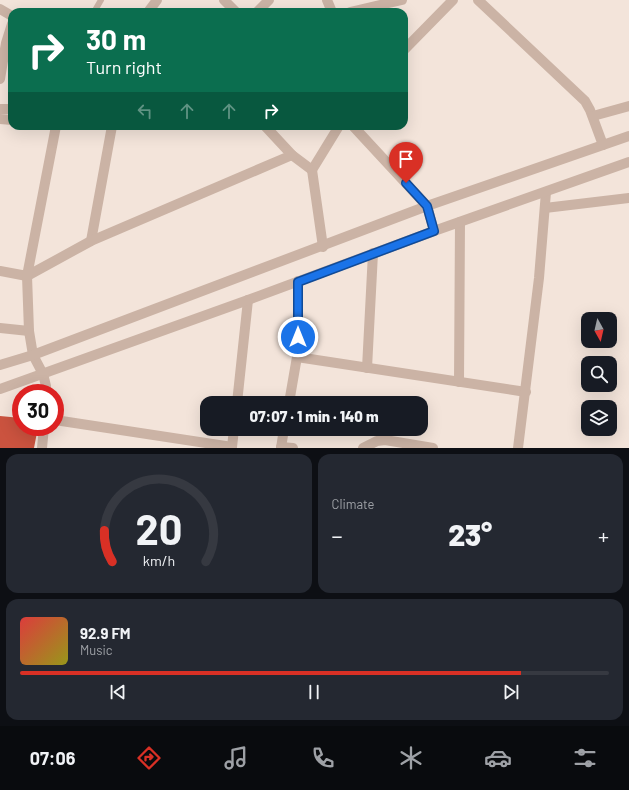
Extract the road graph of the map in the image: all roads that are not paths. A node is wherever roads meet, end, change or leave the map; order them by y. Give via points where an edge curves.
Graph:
1 (224, 0) edge
2 (269, 0) edge
3 (402, 0) edge
4 (453, 0) edge
5 (478, 0) edge
6 (232, 8) edge
7 (261, 8) edge
8 (367, 8) edge
9 (8, 37) edge
10 (408, 46) edge
11 (1, 61) edge
12 (0, 79) edge
13 (629, 106) edge
14 (593, 116) junction
15 (55, 130) edge
16 (111, 130) edge
17 (269, 130) edge
18 (337, 130) edge
19 (357, 130) edge
20 (629, 136) edge
21 (603, 145) junction
22 (292, 155) junction
23 (629, 162) edge
24 (312, 170) junction
25 (546, 192) junction
26 (629, 198) edge
27 (427, 206) junction
28 (545, 208) junction
29 (460, 222) junction
30 (434, 231) junction
31 (90, 241) junction
32 (323, 247) junction
33 (373, 253) junction
34 (0, 271) edge
35 (27, 276) junction
36 (298, 282) junction
37 (248, 300) junction
38 (0, 328) edge
39 (29, 331) junction
40 (33, 355) junction
41 (297, 357) junction
42 (0, 365) edge
43 (368, 368) junction
44 (43, 374) junction
45 (459, 382) junction
46 (46, 384) edge
47 (0, 389) edge
48 (526, 392) junction
49 (238, 396) edge
50 (290, 396) edge
51 (64, 421) edge
52 (43, 436) edge
53 (233, 436) edge
54 (283, 436) edge
55 (281, 447) edge
56 (42, 448) edge
57 (232, 448) edge
58 (293, 448) edge
59 (364, 448) edge
60 (433, 448) edge
61 (518, 448) edge

1 - 6 street
2 - 7 street
3 - 8 street
4 - 10 street
5 - 14 street via 576,92
9 - 11 street
11 - 12 street
13 - 14 street
14 - 21 street
15 - 35 street
16 - 31 street
17 - 22 street
18 - 24 street
19 - 27 street
20 - 21 street
21 - 27 street
22 - 24 street
22 - 31 street
23 - 25 street
24 - 32 street
25 - 28 street
25 - 29 street
26 - 28 street
27 - 30 street
27 - 32 street
28 - 48 street
29 - 30 street
29 - 45 street
30 - 33 street
31 - 35 street
32 - 40 street
33 - 36 street
33 - 43 street
34 - 35 street
35 - 39 street
36 - 37 street
36 - 41 street
37 - 44 street
37 - 49 street
38 - 39 street
39 - 40 street
40 - 42 street
40 - 44 street
41 - 43 street
41 - 50 street
43 - 45 street
44 - 46 street
44 - 47 street
45 - 48 street
48 - 61 street
51 - 57 street
52 - 56 street
53 - 57 street
54 - 55 street
55 - 58 street
59 - 60 street via 377,441 392,440

